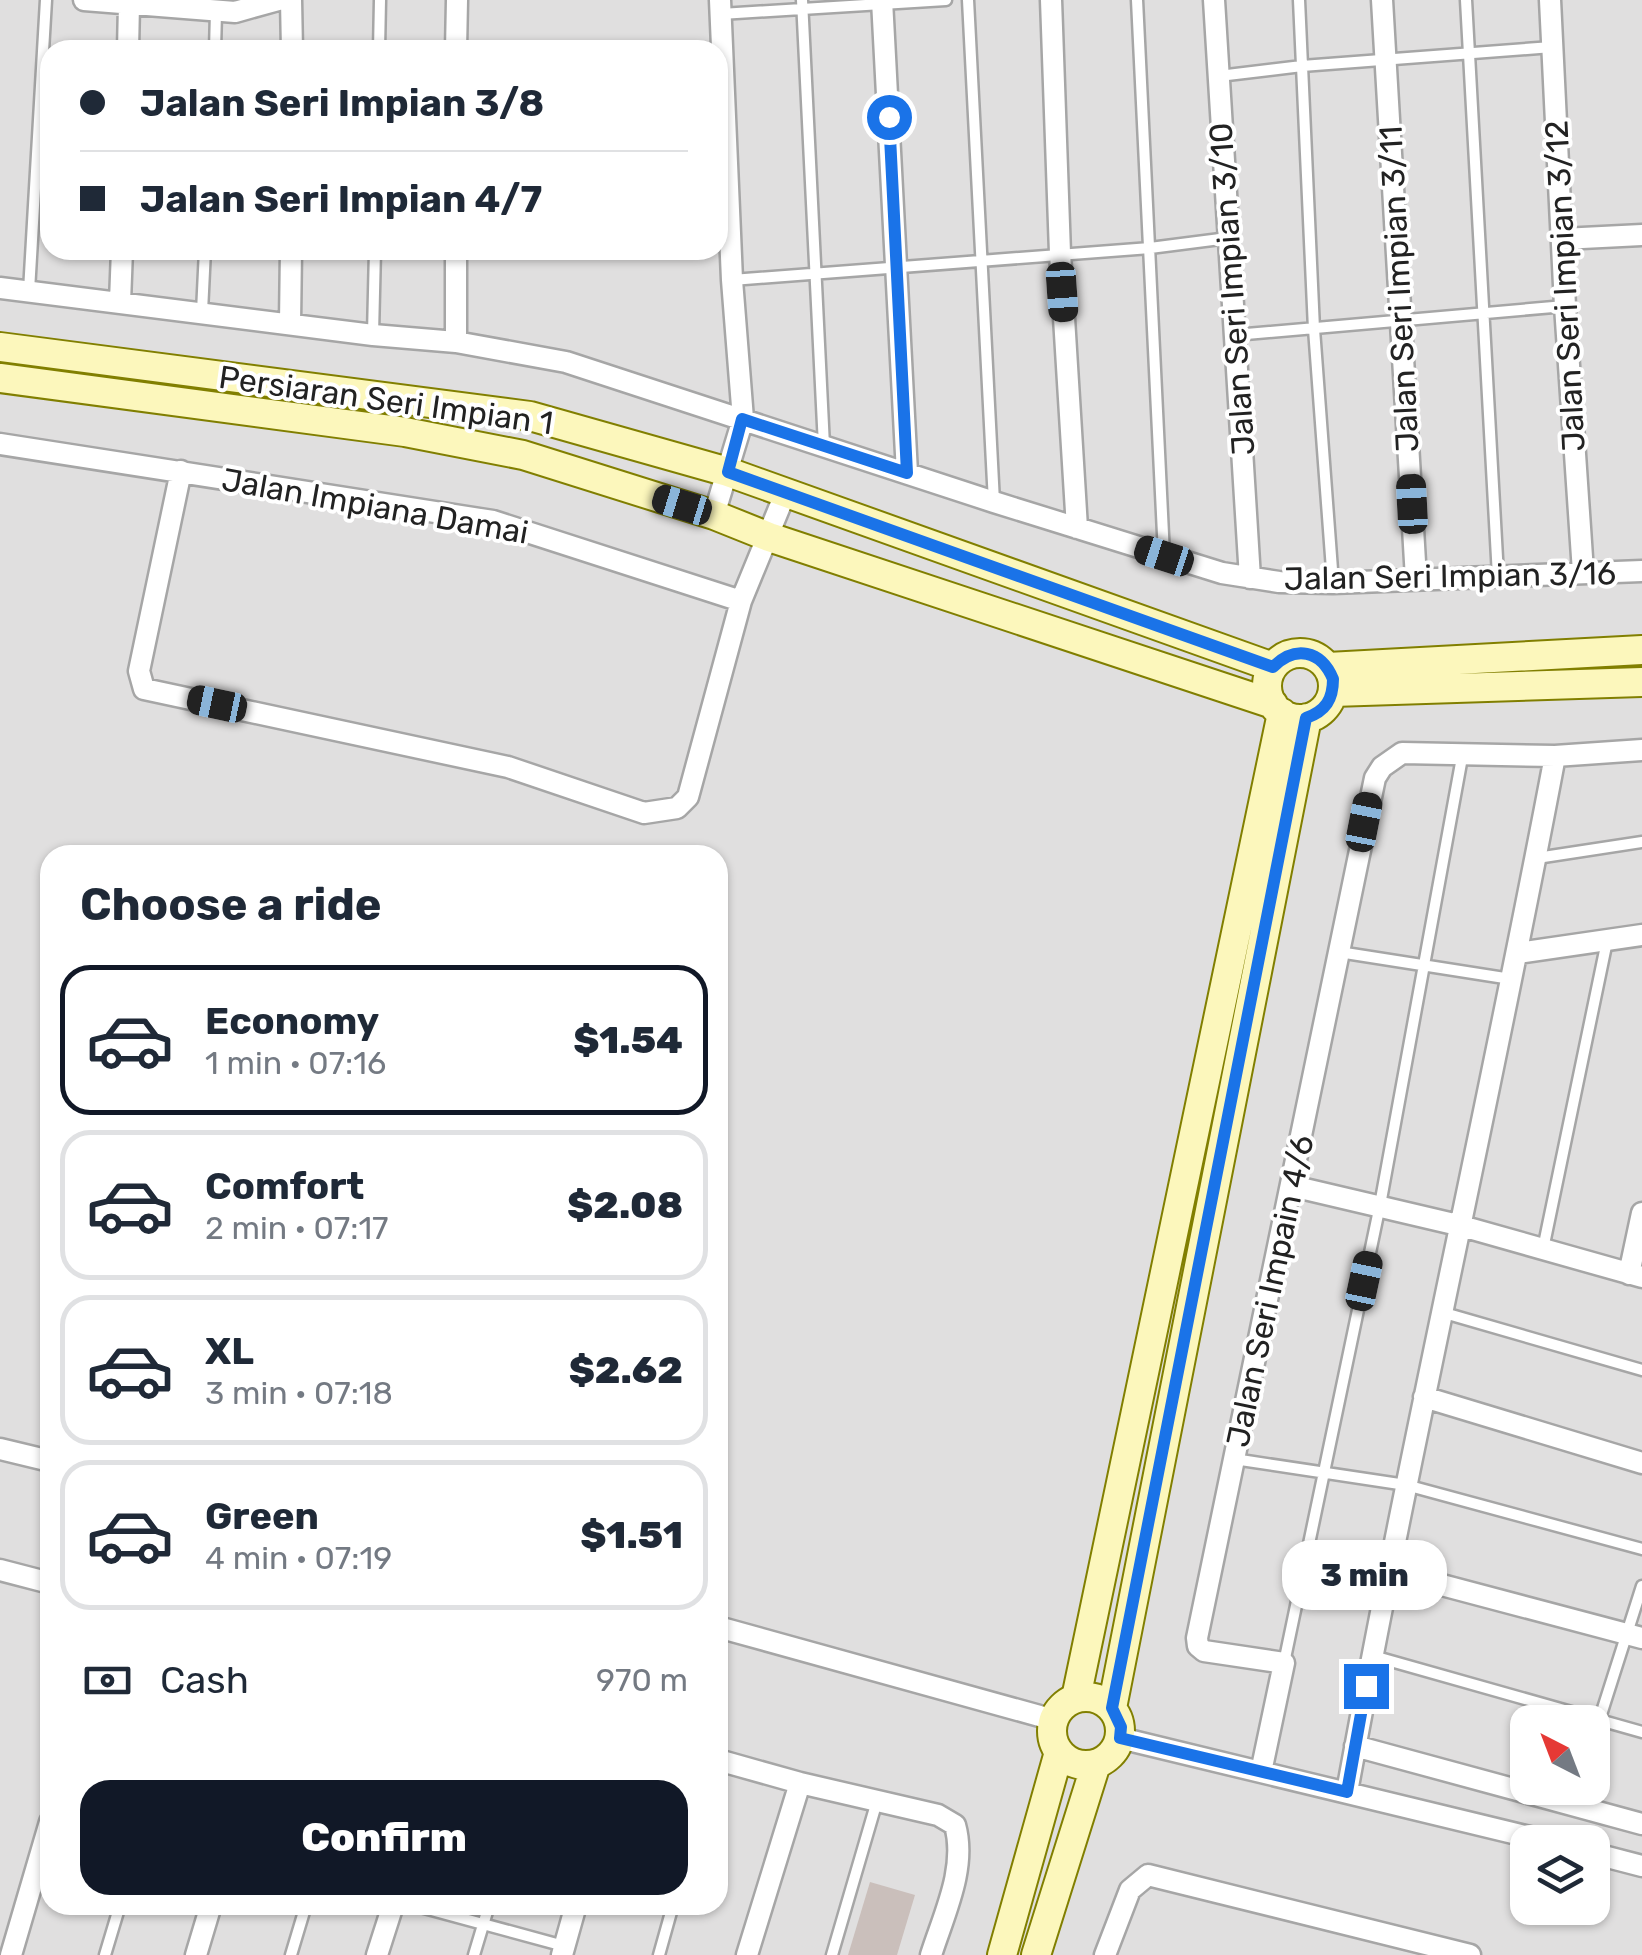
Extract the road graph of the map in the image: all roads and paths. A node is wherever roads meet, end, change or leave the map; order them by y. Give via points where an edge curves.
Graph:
1 (46, 0) edge
2 (84, 0) edge
3 (278, 0) edge
4 (291, 0) edge
5 (380, 0) edge
6 (456, 0) edge
7 (946, 0) edge
8 (968, 0) edge
9 (1051, 0) edge
10 (1137, 0) edge
11 (1214, 0) edge
12 (1299, 0) edge
13 (1382, 0) edge
14 (1466, 0) edge
15 (1550, 0) edge
16 (882, 2) edge
17 (129, 4) junction
18 (802, 4) edge
19 (721, 7) edge
20 (216, 12) junction
21 (44, 40) edge
22 (128, 40) edge
23 (215, 40) edge
24 (292, 40) edge
25 (380, 40) edge
26 (456, 40) edge
27 (722, 40) edge
28 (1552, 46) junction
29 (1468, 51) junction
30 (1386, 59) junction
31 (1302, 66) junction
32 (1218, 76) junction
33 (40, 103) edge
34 (728, 181) edge
35 (1642, 235) edge
36 (1229, 238) junction
37 (1562, 238) junction
38 (1150, 248) junction
39 (1060, 253) junction
40 (122, 260) edge
41 (205, 260) edge
42 (292, 260) edge
43 (375, 260) edge
44 (456, 260) edge
45 (980, 261) junction
46 (898, 268) junction
47 (816, 275) junction
48 (732, 280) junction
49 (0, 288) edge
50 (29, 291) junction
51 (120, 302) junction
52 (1565, 306) junction
53 (202, 312) junction
54 (1482, 314) junction
55 (1402, 318) junction
56 (290, 323) junction
57 (1314, 329) junction
58 (373, 335) junction
59 (1234, 335) junction
60 (456, 342) junction
61 (0, 347) edge
62 (0, 378) edge
63 (742, 419) junction
64 (0, 444) edge
65 (824, 446) junction
66 (181, 471) junction
67 (728, 472) junction
68 (907, 473) junction
69 (785, 494) junction
70 (994, 502) junction
71 (714, 515) junction
72 (1077, 528) junction
73 (769, 536) junction
74 (1164, 556) junction
75 (1642, 571) edge
76 (1583, 572) junction
77 (1498, 576) junction
78 (1250, 578) junction
79 (1416, 579) junction
80 (1333, 582) junction
81 (741, 601) junction
82 (1642, 650) edge
83 (1273, 667) junction
84 (1330, 680) junction
85 (1642, 682) edge
86 (1287, 712) junction
87 (1642, 750) edge
88 (1464, 751) junction
89 (1555, 756) junction
90 (1642, 842) edge
91 (1536, 858) junction
92 (1642, 935) edge
93 (1607, 940) junction
94 (1339, 952) junction
95 (1518, 952) junction
96 (1426, 964) junction
97 (1512, 979) junction
98 (1292, 1186) junction
99 (1380, 1205) junction
100 (1642, 1214) edge
101 (1458, 1225) junction
102 (1543, 1249) junction
103 (1636, 1275) edge
104 (1440, 1311) junction
105 (1642, 1370) edge
106 (1424, 1397) junction
107 (0, 1449) edge
108 (40, 1459) edge
109 (1234, 1459) junction
110 (1642, 1462) edge
111 (1324, 1470) junction
112 (1406, 1485) junction
113 (1642, 1549) edge
114 (0, 1570) edge
115 (1389, 1571) junction
116 (40, 1580) edge
117 (1642, 1586) edge
118 (728, 1629) edge
119 (1634, 1636) edge
120 (1372, 1656) junction
121 (1284, 1663) junction
122 (1076, 1698) junction
123 (1551, 1705) edge
124 (1604, 1705) edge
125 (1112, 1708) junction
126 (1054, 1720) junction
127 (1610, 1722) edge
128 (1642, 1732) edge
129 (1120, 1738) junction
130 (1355, 1746) junction
131 (1059, 1752) junction
132 (728, 1763) edge
133 (1096, 1764) junction
134 (1261, 1772) junction
135 (1510, 1780) edge
136 (800, 1783) junction
137 (1347, 1792) junction
138 (877, 1801) junction
139 (1600, 1805) edge
140 (1642, 1824) edge
141 (1510, 1832) edge
142 (1610, 1858) edge
143 (40, 1864) edge
144 (1642, 1866) edge
145 (117, 1915) edge
146 (207, 1915) edge
147 (303, 1915) edge
148 (390, 1915) edge
149 (450, 1915) edge
150 (486, 1915) edge
151 (573, 1915) edge
152 (670, 1915) edge
153 (484, 1924) junction
154 (563, 1951) edge
155 (5, 1954) edge
156 (105, 1955) edge
157 (196, 1955) edge
158 (291, 1955) edge
159 (377, 1955) edge
160 (474, 1955) edge
161 (658, 1955) edge
162 (748, 1955) edge
163 (832, 1955) edge
164 (931, 1955) edge
165 (1002, 1955) edge
166 (1036, 1955) edge
167 (1105, 1955) edge
168 (1470, 1955) edge

1 - 21 lane
2 - 17 street
3 - 20 street
4 - 24 street
5 - 25 lane
6 - 26 street
7 - 16 lane
8 - 45 lane
9 - 39 street
10 - 38 lane
11 - 32 street, Jalan Seri Impian 3/10
12 - 31 lane
13 - 30 street, Jalan Seri Impian 3/11
14 - 29 lane
15 - 28 street, Jalan Seri Impian 3/12
16 - 18 lane
16 - 46 street
17 - 20 street
17 - 22 street
18 - 19 lane
18 - 47 lane
19 - 27 street
20 - 23 lane
28 - 29 lane
28 - 37 street, Jalan Seri Impian 3/12
29 - 30 lane
29 - 54 lane
30 - 31 lane
30 - 55 street, Jalan Seri Impian 3/11
31 - 32 lane
31 - 57 lane
32 - 36 street, Jalan Seri Impian 3/10
33 - 50 lane
34 - 48 street
35 - 37 street
36 - 38 lane
36 - 59 street, Jalan Seri Impian 3/10
37 - 52 street, Jalan Seri Impian 3/12
38 - 39 lane
38 - 74 lane
39 - 45 lane
39 - 72 street
40 - 51 street
41 - 53 lane
42 - 56 street
43 - 58 lane
44 - 60 street
45 - 46 lane
45 - 70 lane
46 - 47 lane
46 - 68 street
47 - 48 lane
47 - 65 lane
48 - 63 street
49 - 50 street, Jalan Seri Impian 3/16
50 - 51 street, Jalan Seri Impian 3/16
51 - 53 street, Jalan Seri Impian 3/16
52 - 54 lane
52 - 76 street, Jalan Seri Impian 3/12
53 - 56 street, Jalan Seri Impian 3/16
54 - 55 lane
54 - 77 lane
55 - 57 lane
55 - 79 street, Jalan Seri Impian 3/11
56 - 58 street, Jalan Seri Impian 3/16
57 - 59 lane
57 - 80 lane
58 - 60 street, Jalan Seri Impian 3/16
59 - 78 street, Jalan Seri Impian 3/10
60 - 63 street, Jalan Seri Impian 3/16 via 566,362
61 - 67 street, Persiaran Seri Impian 1 via 530,416
62 - 71 street, Persiaran Seri Impian 1 via 489,448
63 - 65 street, Jalan Seri Impian 3/16
63 - 67 street
64 - 66 street, Jalan Impiana Damai
65 - 68 street, Jalan Seri Impian 3/16
66 - 81 street, Jalan Impiana Damai via 493,520
66 - 81 street via 138,671 144,688 508,767 644,813 677,808 688,798
67 - 69 street, Persiaran Seri Impian 1
67 - 71 street
68 - 70 street, Jalan Seri Impian 3/16
69 - 73 street
69 - 83 street, Persiaran Seri Impian 1
70 - 72 street, Jalan Seri Impian 3/16
71 - 73 street, Persiaran Seri Impian 1
72 - 74 street, Jalan Seri Impian 3/16
73 - 81 street
73 - 86 street, Persiaran Seri Impian 1
74 - 78 street, Jalan Seri Impian 3/16
75 - 76 street, Jalan Seri Impian 3/16
76 - 77 street, Jalan Seri Impian 3/16
77 - 79 street, Jalan Seri Impian 3/16
78 - 80 street, Jalan Seri Impian 3/16
79 - 80 street, Jalan Seri Impian 3/16
82 - 84 street
83 - 84 street via 1294,653 1319,658
83 - 86 street via 1268,679
84 - 85 street
84 - 86 street via 1319,713
86 - 122 street
86 - 125 street
87 - 89 street
88 - 89 street
88 - 94 street, Jalan Seri Impain 4/6 via 1402,752 1382,767 1371,789
88 - 96 lane
89 - 91 street
90 - 91 lane
91 - 95 street
92 - 93 street
93 - 95 street
93 - 102 lane
94 - 96 lane
94 - 98 street, Jalan Seri Impain 4/6
95 - 97 street
96 - 97 lane
96 - 99 lane
97 - 101 street
98 - 99 street
98 - 109 street, Jalan Seri Impain 4/6
99 - 101 street
99 - 111 lane
100 - 103 street
101 - 102 street
101 - 104 street
102 - 103 street
104 - 105 lane
104 - 106 street
106 - 110 street
106 - 112 street
107 - 108 street
109 - 111 lane
109 - 121 street, Jalan Seri Impain 4/6 via 1198,1646
111 - 112 lane
111 - 121 lane
112 - 113 lane
112 - 115 street
114 - 116 street
115 - 119 street
115 - 120 street
117 - 119 lane
118 - 126 street
119 - 124 lane
120 - 123 lane
120 - 130 street
121 - 134 street
122 - 125 street via 1102,1700
122 - 126 street
125 - 129 street
126 - 131 street
127 - 128 lane
129 - 133 street
129 - 134 street
130 - 135 street
130 - 137 street
131 - 133 street via 1082,1765
131 - 165 street
132 - 136 street
133 - 166 street
134 - 137 street
136 - 138 street
136 - 162 street
137 - 141 street
138 - 163 lane
138 - 164 street via 955,1825 958,1866
139 - 140 street
142 - 144 street
143 - 155 street
145 - 156 lane
146 - 157 street
147 - 158 lane
148 - 159 street
149 - 153 lane
150 - 153 lane
151 - 154 street
152 - 161 lane
153 - 154 lane
153 - 160 lane
167 - 168 street via 1130,1890 1148,1875

